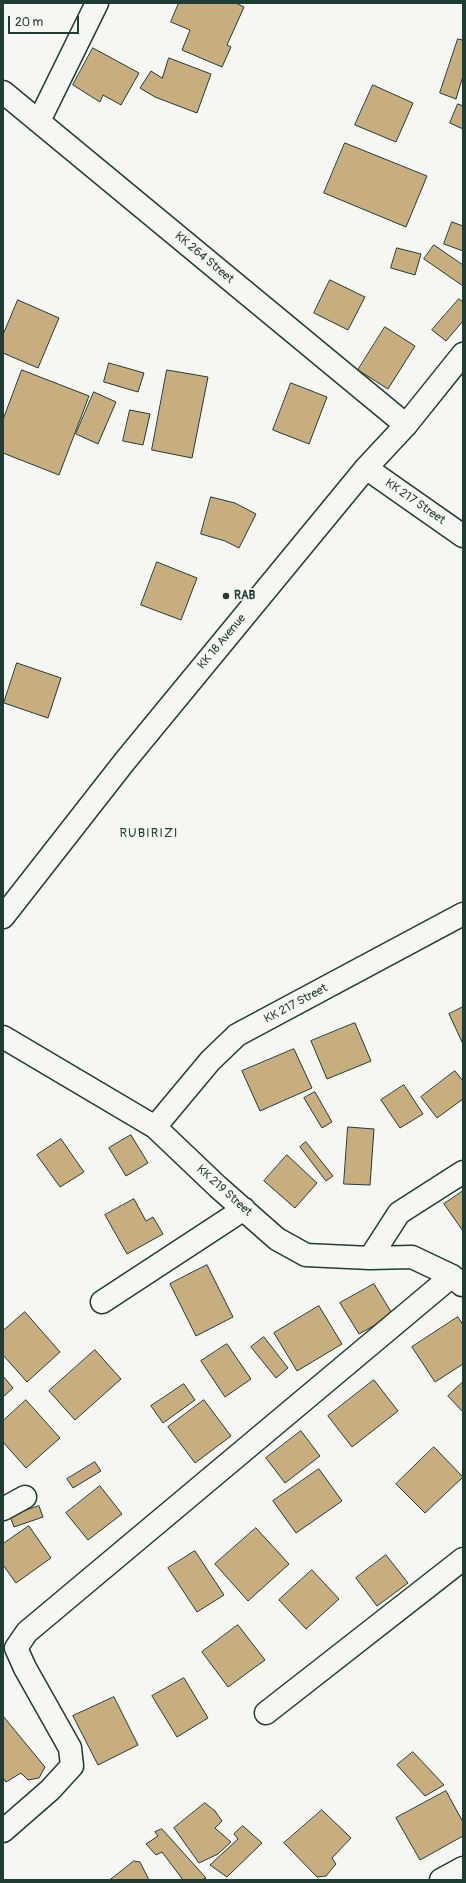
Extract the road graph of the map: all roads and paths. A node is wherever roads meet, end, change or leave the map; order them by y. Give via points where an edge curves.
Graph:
1 (97, 3) edge
2 (3, 92) edge
3 (39, 121) junction
4 (463, 354) edge
5 (406, 425) junction
6 (366, 468) junction
7 (463, 536) edge
8 (463, 914) edge
9 (3, 917) edge
10 (3, 1037) edge
11 (155, 1127) junction
12 (463, 1172) edge
13 (244, 1209) junction
14 (370, 1258) junction
15 (458, 1281) edge
16 (102, 1302) dead end
17 (25, 1498) dead end
18 (3, 1509) edge
19 (463, 1559) edge
20 (266, 1713) dead end
21 (3, 1831) edge
22 (463, 1868) edge
23 (441, 1880) edge

1 - 3 street
2 - 3 street, KK 264 Street
3 - 5 street, KK 264 Street
4 - 5 street, KK 18 Avenue
5 - 6 street, KK 18 Avenue
6 - 7 street, KK 217 Street
6 - 9 street, KK 18 Avenue via 125,761
8 - 11 street, KK 217 Street via 237,1035 210,1062
10 - 11 street, KK 219 Street
11 - 13 street, KK 219 Street
12 - 14 street via 399,1213
13 - 14 street, KK 219 Street via 277,1238 306,1255
13 - 16 street
14 - 15 street, KK 219 Street via 412,1257
15 - 21 street via 27,1632 16,1648 70,1748 72,1766 50,1790
17 - 18 street
19 - 20 street
22 - 23 street

